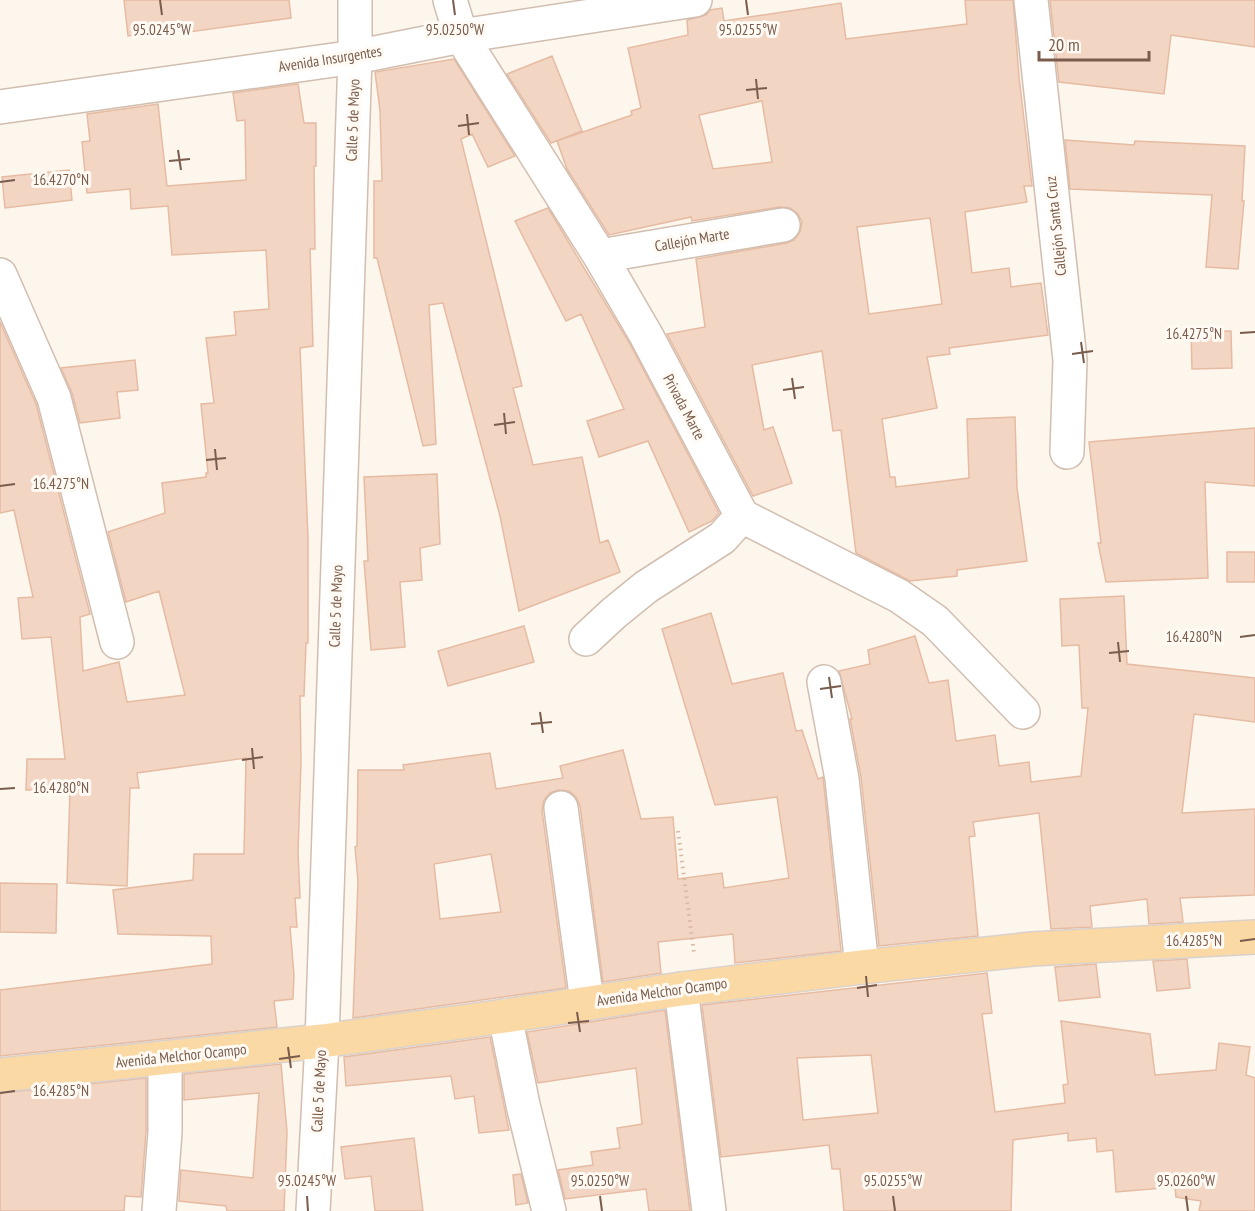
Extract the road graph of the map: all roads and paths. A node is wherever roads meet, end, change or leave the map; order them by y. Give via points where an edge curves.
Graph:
1 (355, 0) edge
2 (450, 0) edge
3 (695, 0) edge
4 (1031, 0) edge
5 (461, 36) junction
6 (355, 57) junction
7 (0, 107) edge
8 (783, 225) dead end
9 (600, 256) junction
10 (0, 275) edge
11 (1067, 452) dead end
12 (742, 516) junction
13 (586, 639) dead end
14 (117, 642) dead end
15 (824, 682) dead end
16 (1023, 712) dead end
17 (561, 808) dead end
18 (678, 831) dead end
19 (1255, 937) edge
20 (862, 967) junction
21 (690, 988) junction
22 (587, 1002) junction
23 (506, 1016) junction
24 (321, 1041) junction
25 (165, 1058) junction
26 (0, 1075) edge
27 (159, 1211) edge
28 (313, 1211) edge
29 (549, 1211) edge
30 (709, 1211) edge

1 - 6 street, Calle 5 de Mayo
2 - 5 street, Privada Marte
3 - 5 street, Avenida Insurgentes
4 - 11 street, Callejón Santa Cruz via 1069,349
5 - 6 street, Avenida Insurgentes
5 - 9 street, Privada Marte
6 - 7 street, Avenida Insurgentes
6 - 24 street, Calle 5 de Mayo
8 - 9 street, Callejón Marte
9 - 12 street, Privada Marte
10 - 14 street via 54,398
12 - 13 street via 722,538 646,587
12 - 16 street via 899,596 935,621
15 - 20 street via 841,769
17 - 22 street
18 - 21 path
19 - 20 main road, Avenida Melchor Ocampo via 1032,949
20 - 21 main road, Avenida Melchor Ocampo
21 - 22 main road, Avenida Melchor Ocampo
21 - 30 street
22 - 23 main road, Avenida Melchor Ocampo
23 - 24 main road, Avenida Melchor Ocampo
23 - 29 street
24 - 25 main road, Avenida Melchor Ocampo
24 - 28 street, Calle 5 de Mayo
25 - 26 main road, Avenida Melchor Ocampo
25 - 27 street

